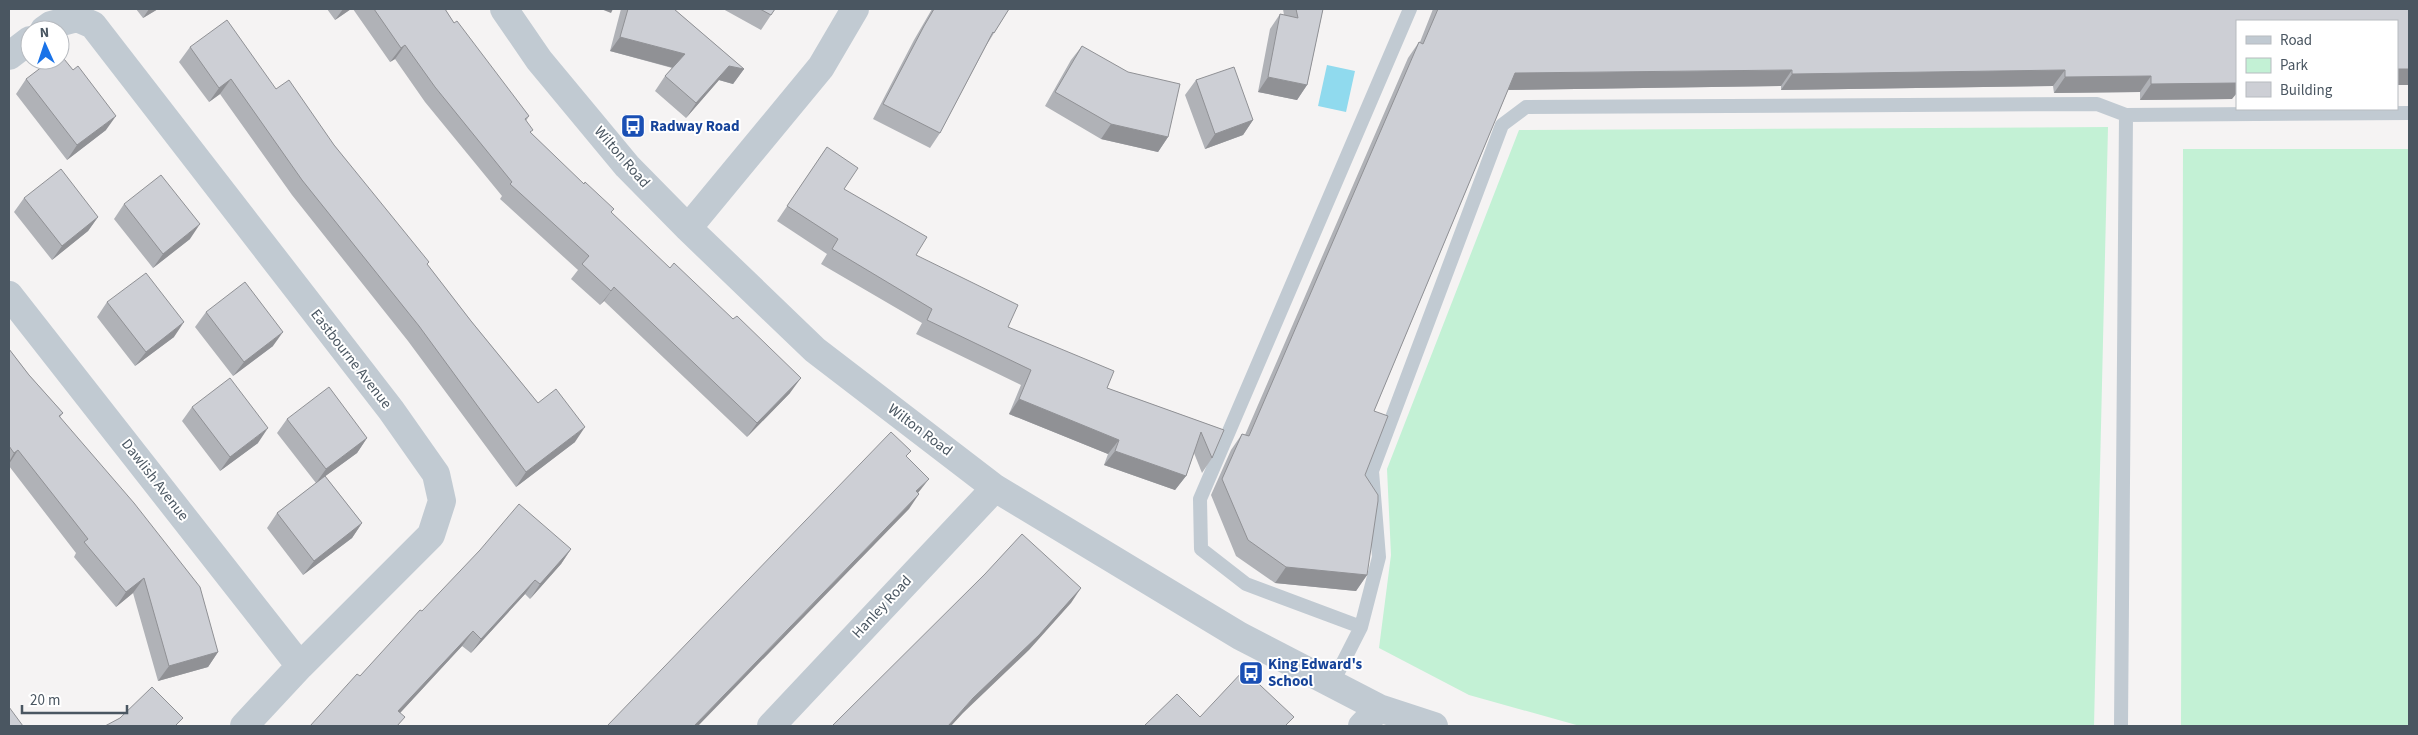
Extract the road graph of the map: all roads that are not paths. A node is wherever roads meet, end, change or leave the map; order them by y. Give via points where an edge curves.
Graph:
1 (504, 9) edge
2 (855, 9) edge
3 (1410, 9) edge
4 (70, 20) edge
5 (20, 48) edge
6 (9, 56) edge
7 (2409, 113) edge
8 (2126, 115) junction
9 (688, 228) junction
10 (9, 295) edge
11 (995, 488) junction
12 (1361, 627) junction
13 (300, 666) junction
14 (1332, 684) junction
15 (1371, 717) edge
16 (244, 726) edge
17 (770, 726) edge
18 (1434, 726) edge
19 (2121, 726) edge

1 - 9 street, Wilton Road via 539,60 612,148
2 - 9 street via 820,67
3 - 12 lane via 1200,499 1201,549 1246,584
4 - 13 street, Eastbourne Avenue via 77,18 93,25 391,410 436,474 442,501 431,535
5 - 6 street
7 - 8 lane
8 - 12 lane via 2097,104 1526,108 1502,124 1372,471 1379,557
8 - 19 lane
9 - 11 street, Wilton Road via 815,350
10 - 13 street, Dawlish Avenue
11 - 14 street, Wilton Road via 1240,636
11 - 17 street, Hanley Road
12 - 14 lane
13 - 16 street, Eastbourne Avenue
14 - 15 street, Wilton Road
15 - 18 street, Wilton Road

